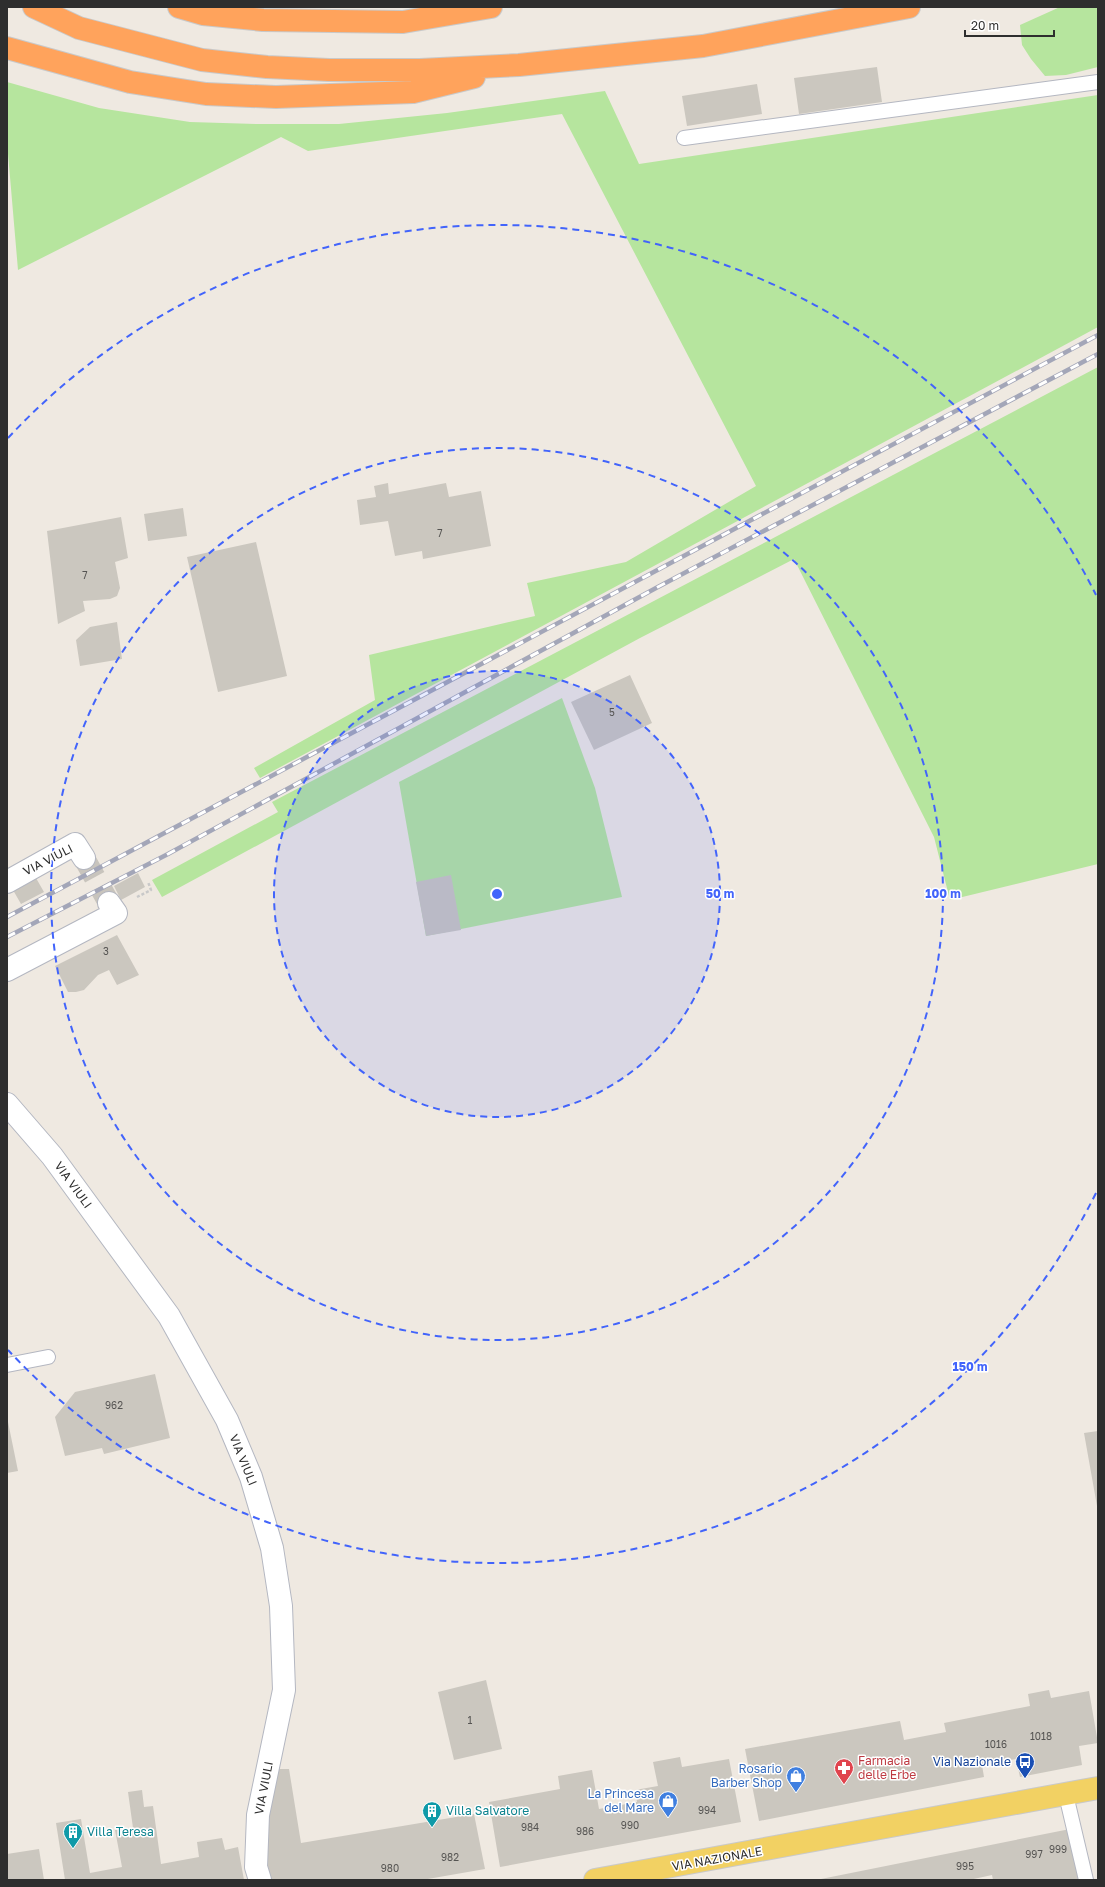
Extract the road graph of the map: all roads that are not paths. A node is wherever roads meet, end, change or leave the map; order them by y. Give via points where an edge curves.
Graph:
1 (34, 7) edge
2 (178, 7) edge
3 (491, 7) edge
4 (909, 7) edge
5 (7, 48) edge
6 (519, 65) junction
7 (1098, 82) edge
8 (684, 138) dead end
9 (84, 858) tunnel mouth
10 (7, 882) edge
11 (109, 902) tunnel mouth
12 (7, 970) edge
13 (7, 1104) edge
14 (48, 1357) dead end
15 (7, 1365) edge
16 (1098, 1788) edge
17 (1066, 1795) junction
18 (260, 1880) edge
19 (595, 1880) edge
20 (1086, 1880) edge

1 - 6 highway via 79,28 202,60 329,70 420,70
2 - 3 highway via 203,14 263,20 403,22
4 - 6 highway via 703,46
5 - 6 highway via 130,82 206,94 276,97 413,92
7 - 8 lane
9 - 10 street, VIA VIULI via 75,844
11 - 12 street via 116,913
13 - 18 street, VIA VIULI via 52,1156 169,1316 226,1420 251,1477 272,1548 281,1606 284,1690 258,1815 256,1867
14 - 15 lane
16 - 17 main road, VIA NAZIONALE
17 - 19 main road, VIA NAZIONALE
17 - 20 lane

